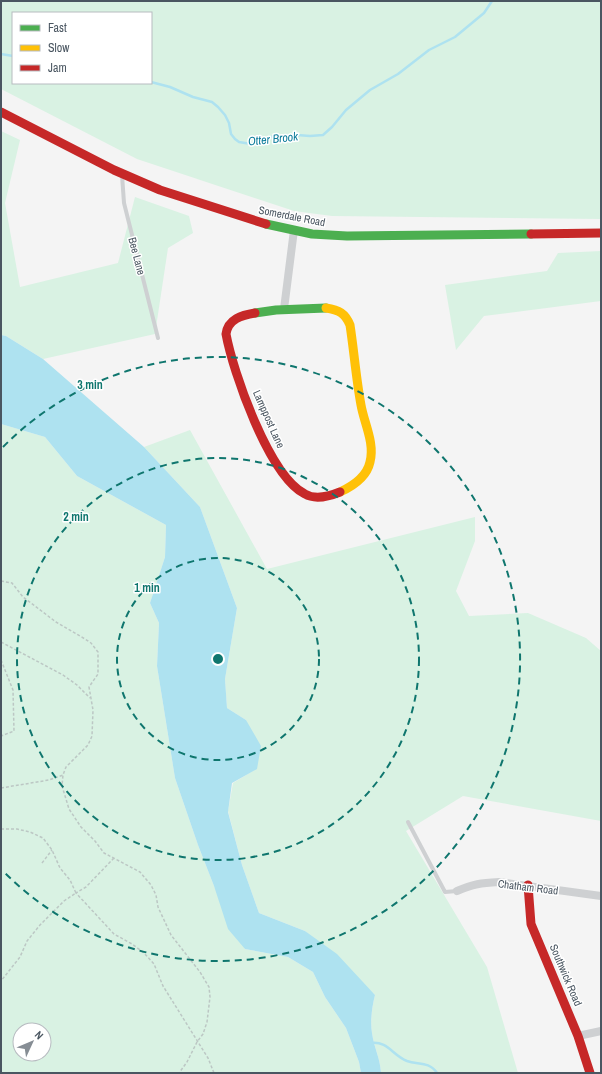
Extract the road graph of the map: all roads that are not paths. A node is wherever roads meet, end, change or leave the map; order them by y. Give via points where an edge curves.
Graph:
1 (1, 112) edge
2 (122, 173) junction
3 (294, 230) junction
4 (601, 233) edge
5 (284, 309) junction
6 (158, 338) dead end
7 (408, 822) dead end
8 (528, 885) junction
9 (457, 891) joint
10 (601, 896) edge
11 (601, 1031) edge
12 (578, 1036) junction
13 (590, 1073) edge

1 - 2 street, Somerdale Road
2 - 3 street, Somerdale Road via 160,190 264,224
2 - 6 lane, Bee Lane via 124,203
3 - 4 street, Somerdale Road via 347,236
3 - 5 street
5 - 5 street, Lamppost Lane via 339,310 346,315 350,325 363,417 372,456 368,469 360,480 340,493 323,496 305,495 285,478 262,439 238,378 226,334 228,326 238,316
7 - 9 lane via 445,892
8 - 9 street, Chatham Road via 482,883
8 - 10 street, Chatham Road
8 - 12 street, Southwick Road via 531,924
11 - 12 street
12 - 13 street, Southwick Road

